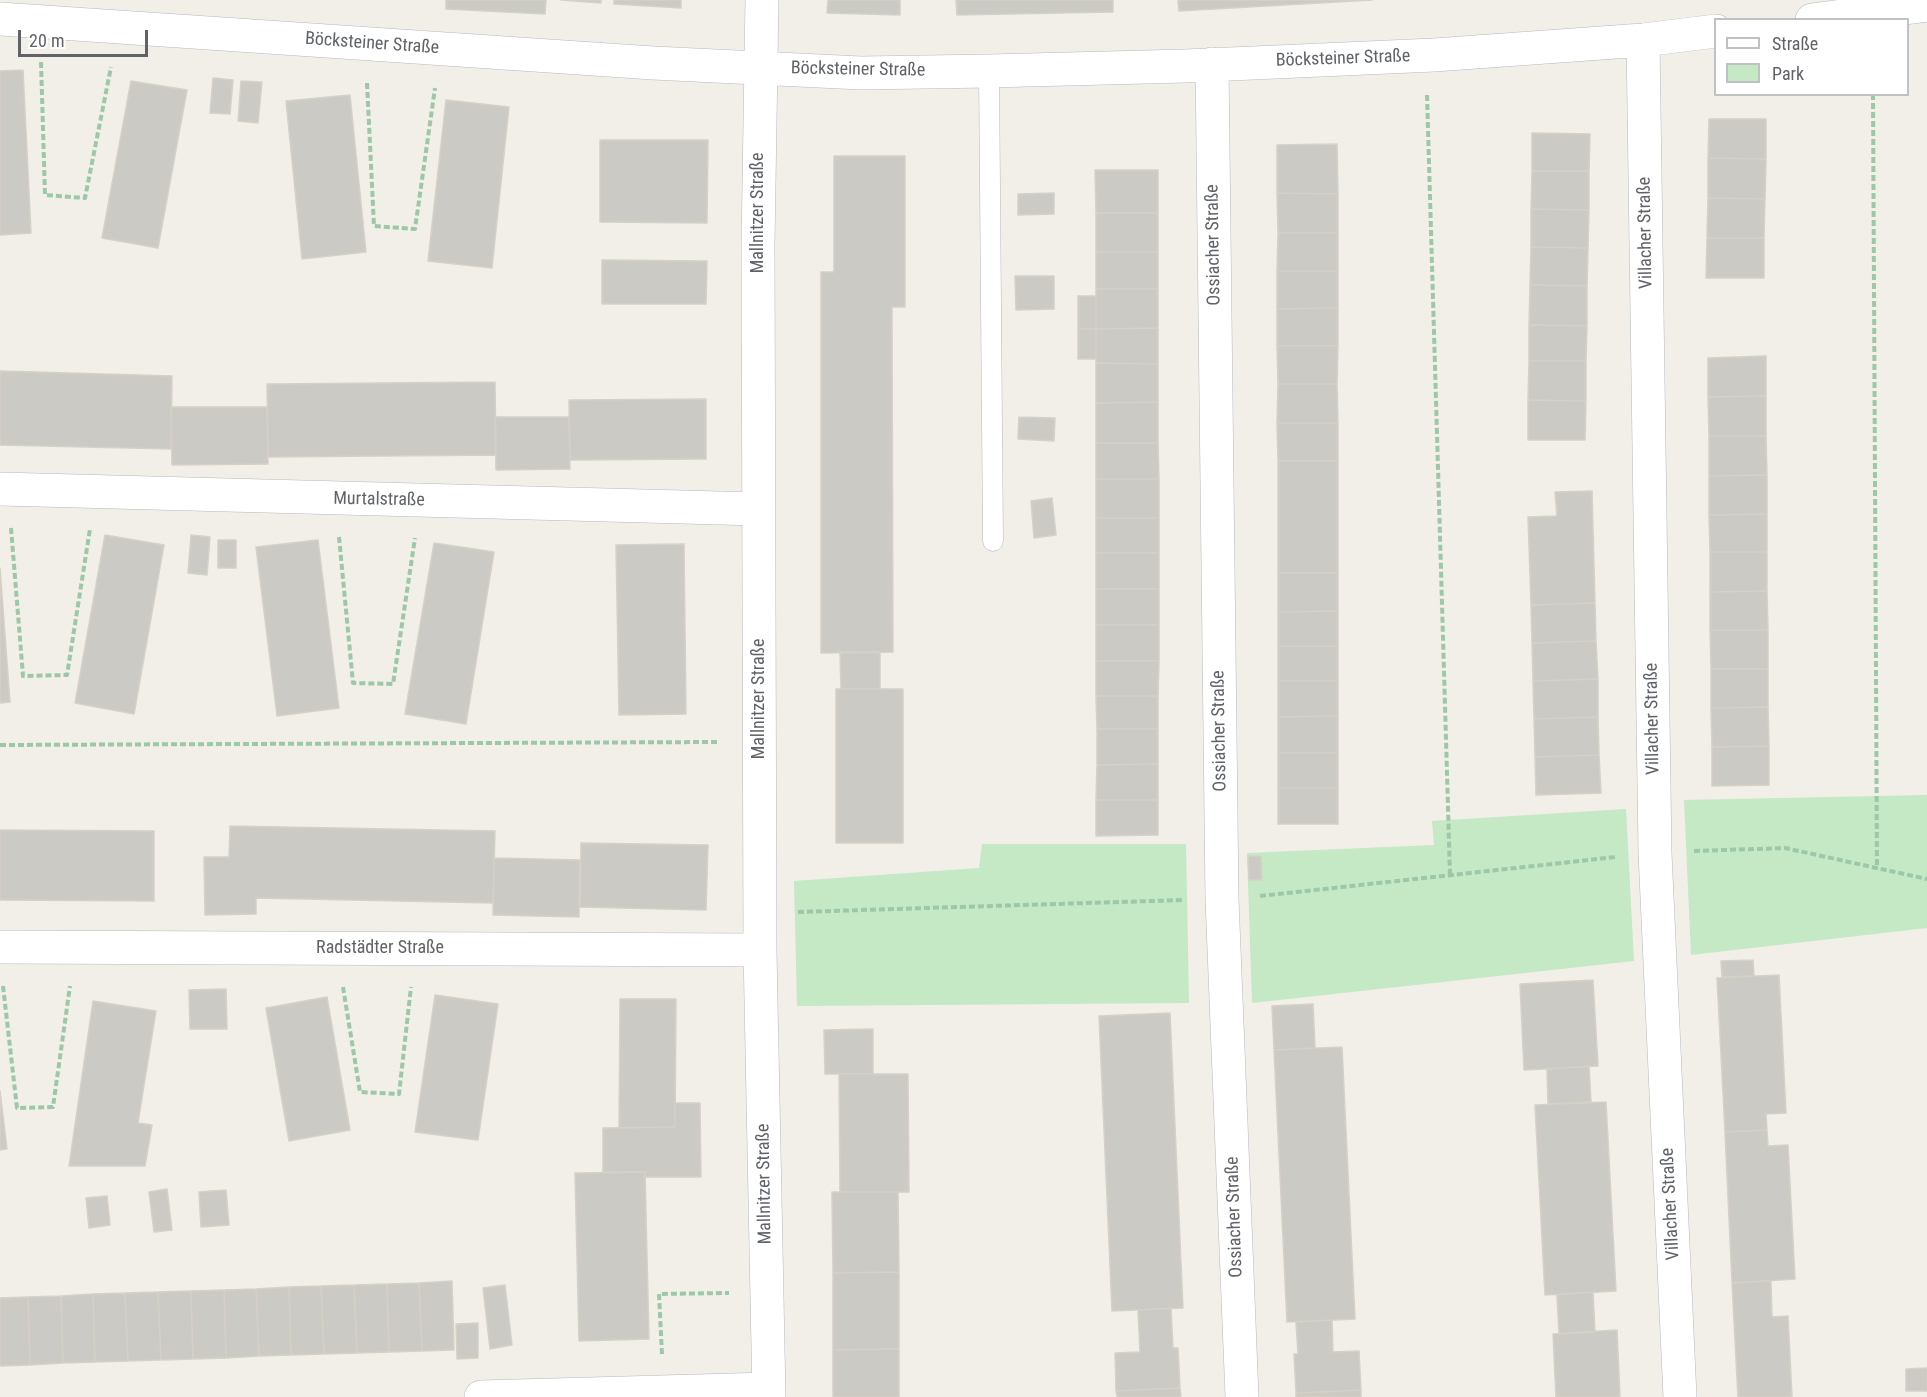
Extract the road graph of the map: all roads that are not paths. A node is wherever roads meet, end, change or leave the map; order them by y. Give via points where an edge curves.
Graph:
1 (762, 0) edge
2 (1927, 5) edge
3 (1827, 18) edge
4 (0, 19) edge
5 (1714, 31) edge
6 (1643, 40) junction
7 (1212, 64) junction
8 (759, 68) junction
9 (989, 71) junction
10 (0, 489) edge
11 (758, 509) junction
12 (993, 541) dead end
13 (0, 947) edge
14 (760, 950) junction
15 (769, 1393) edge
16 (481, 1397) edge
17 (1242, 1397) edge
18 (1680, 1397) edge

1 - 8 street, Mallnitzer Straße
2 - 3 street
4 - 8 street, Böcksteiner Straße
5 - 6 street, Böcksteiner Straße
6 - 7 street, Böcksteiner Straße
6 - 18 street, Villacher Straße via 1655,852
7 - 9 street, Böcksteiner Straße
7 - 17 street, Ossiacher Straße via 1222,899
8 - 9 street, Böcksteiner Straße
8 - 11 street, Mallnitzer Straße
9 - 12 lane
10 - 11 street, Murtalstraße
11 - 14 street, Mallnitzer Straße
13 - 14 street, Radstädter Straße
14 - 15 street, Mallnitzer Straße
15 - 16 street

